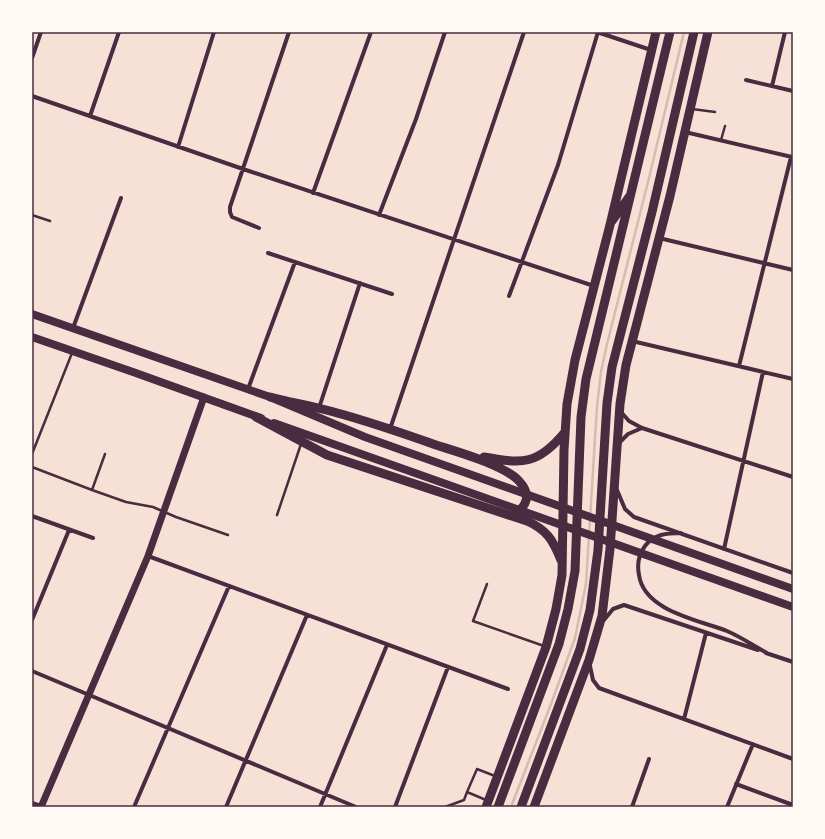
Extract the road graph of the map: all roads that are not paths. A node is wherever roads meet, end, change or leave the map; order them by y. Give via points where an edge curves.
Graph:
1 (41, 32) edge
2 (119, 32) edge
3 (214, 32) edge
4 (289, 32) edge
5 (371, 32) edge
6 (445, 32) edge
7 (524, 32) edge
8 (598, 32) edge
9 (656, 32) edge
10 (670, 32) edge
11 (694, 32) edge
12 (708, 32) edge
13 (785, 32) edge
14 (652, 50) junction
15 (32, 58) edge
16 (746, 80) dead end
17 (772, 86) junction
18 (793, 91) edge
19 (32, 96) edge
20 (639, 104) junction
21 (690, 109) junction
22 (715, 112) dead end
23 (90, 116) junction
24 (725, 126) dead end
25 (646, 132) junction
26 (685, 132) junction
27 (721, 140) junction
28 (178, 147) junction
29 (792, 157) edge
30 (243, 169) junction
31 (632, 192) junction
32 (314, 193) junction
33 (121, 198) dead end
34 (32, 215) edge
35 (379, 215) junction
36 (50, 222) dead end
37 (610, 224) junction
38 (259, 228) dead end
39 (659, 238) junction
40 (454, 240) junction
41 (268, 253) dead end
42 (295, 262) junction
43 (522, 262) junction
44 (764, 263) junction
45 (793, 270) edge
46 (360, 283) junction
47 (594, 286) junction
48 (392, 294) dead end
49 (509, 296) dead end
50 (32, 314) edge
51 (73, 328) junction
52 (32, 337) edge
53 (632, 341) junction
54 (73, 351) junction
55 (739, 366) junction
56 (763, 372) junction
57 (793, 379) edge
58 (248, 390) junction
59 (204, 397) junction
60 (270, 397) junction
61 (319, 408) junction
62 (620, 410) junction
63 (256, 417) joint
64 (642, 428) junction
65 (390, 429) junction
66 (565, 432) junction
67 (303, 437) junction
68 (618, 444) junction
69 (32, 454) edge
70 (104, 454) dead end
71 (464, 454) junction
72 (743, 461) junction
73 (32, 467) edge
74 (793, 477) edge
75 (615, 484) junction
76 (92, 490) junction
77 (164, 511) junction
78 (277, 515) dead end
79 (32, 516) edge
80 (513, 516) junction
81 (69, 530) junction
82 (681, 533) junction
83 (228, 535) dead end
84 (93, 538) dead end
85 (724, 549) junction
86 (148, 556) junction
87 (609, 561) junction
88 (562, 564) junction
89 (793, 573) edge
90 (595, 579) junction
91 (487, 584) dead end
92 (229, 586) junction
93 (793, 589) edge
94 (604, 603) junction
95 (793, 607) edge
96 (307, 615) junction
97 (32, 620) edge
98 (598, 628) junction
99 (706, 632) junction
100 (387, 645) junction
101 (546, 647) junction
102 (767, 653) junction
103 (589, 660) junction
104 (793, 662) edge
105 (448, 667) junction
106 (32, 671) edge
107 (508, 689) dead end
108 (89, 695) junction
109 (684, 719) junction
110 (168, 728) junction
111 (753, 744) junction
112 (519, 752) junction
113 (505, 758) junction
114 (649, 759) dead end
115 (793, 759) edge
116 (245, 761) junction
117 (546, 774) junction
118 (498, 777) junction
119 (736, 784) junction
120 (493, 789) junction
121 (467, 792) junction
122 (325, 794) junction
123 (524, 797) junction
124 (32, 803) edge
125 (488, 804) edge
126 (793, 805) edge
127 (498, 806) edge
128 (41, 807) edge
129 (134, 807) edge
130 (226, 807) edge
131 (320, 807) edge
132 (356, 807) edge
133 (395, 807) edge
134 (445, 807) edge
135 (521, 807) edge
136 (534, 807) edge
137 (632, 807) edge
138 (727, 807) edge

1 - 15 street
2 - 23 street
3 - 28 street
4 - 30 street
5 - 32 street
6 - 35 street via 416,119
7 - 40 street
8 - 14 street
8 - 43 street via 558,165
9 - 14 highway
10 - 25 highway
11 - 90 highway via 611,373
12 - 21 highway
13 - 17 street
14 - 20 highway
16 - 17 street
17 - 18 street
19 - 23 street
20 - 25 highway
20 - 37 highway
21 - 22 lane
21 - 26 highway
23 - 28 street
24 - 27 lane
25 - 31 highway
26 - 27 street
26 - 39 highway
27 - 29 street
28 - 30 street
29 - 44 street
30 - 32 street
30 - 38 street via 230,212 232,217
31 - 37 highway
31 - 112 highway via 586,379 581,418 575,571 568,609 559,644
32 - 35 street
33 - 51 street
34 - 36 lane
35 - 40 street
37 - 47 highway
39 - 44 street
39 - 53 highway
40 - 43 street
40 - 65 street
41 - 42 street
42 - 46 street
42 - 58 street
43 - 47 street
43 - 49 street
44 - 45 street
44 - 55 street
46 - 48 street
46 - 61 street
47 - 66 highway via 575,360
50 - 51 main road
51 - 58 main road
52 - 54 main road
53 - 55 street
53 - 62 highway
54 - 59 main road
54 - 69 lane
55 - 56 street
56 - 57 street
56 - 72 street
58 - 60 main road
59 - 63 main road
59 - 77 street
60 - 61 highway
60 - 93 main road via 365,437
61 - 65 highway
62 - 64 street via 629,421
62 - 68 highway
63 - 67 highway
64 - 68 street via 628,434
64 - 72 street
65 - 71 highway
66 - 71 highway via 546,452 520,462
66 - 88 highway
67 - 78 lane
67 - 80 highway via 338,459
67 - 95 main road via 359,454
68 - 75 highway
70 - 76 lane
71 - 80 highway via 509,473 520,482 527,500 525,506
72 - 74 street
72 - 85 street
73 - 76 lane
75 - 82 street via 622,505 628,513
75 - 87 highway
76 - 77 lane
77 - 83 lane
77 - 86 street
79 - 81 street
80 - 88 highway via 544,531 556,547
81 - 84 street
81 - 97 street
82 - 85 street
82 - 102 street via 656,537 644,548 638,562 638,571 639,579 648,594 665,608 731,633
85 - 89 street
86 - 92 street
86 - 108 street
87 - 90 highway
87 - 94 highway
88 - 101 highway via 556,609
90 - 94 highway
90 - 123 highway via 580,649
91 - 101 lane via 473,621
92 - 96 street
92 - 110 street
94 - 98 highway
96 - 100 street
96 - 116 street
98 - 99 street via 613,609 624,605
98 - 103 highway
99 - 102 street
99 - 109 street
100 - 105 street
100 - 122 street
101 - 113 highway
102 - 104 street
103 - 109 street via 591,676 599,688
103 - 117 highway
105 - 107 street
105 - 133 street
106 - 108 street
108 - 110 street
108 - 128 street
109 - 111 street
110 - 116 street
110 - 129 street
111 - 115 street
111 - 119 street
112 - 113 highway
112 - 127 highway
113 - 118 highway
114 - 137 street
116 - 122 street
116 - 130 street
117 - 123 highway
117 - 136 highway
118 - 120 highway
118 - 121 lane via 477,769
119 - 126 street
119 - 138 street
120 - 125 highway
120 - 127 highway
121 - 125 lane
121 - 134 lane via 464,800
122 - 131 street
122 - 132 street
123 - 135 highway
124 - 128 street

